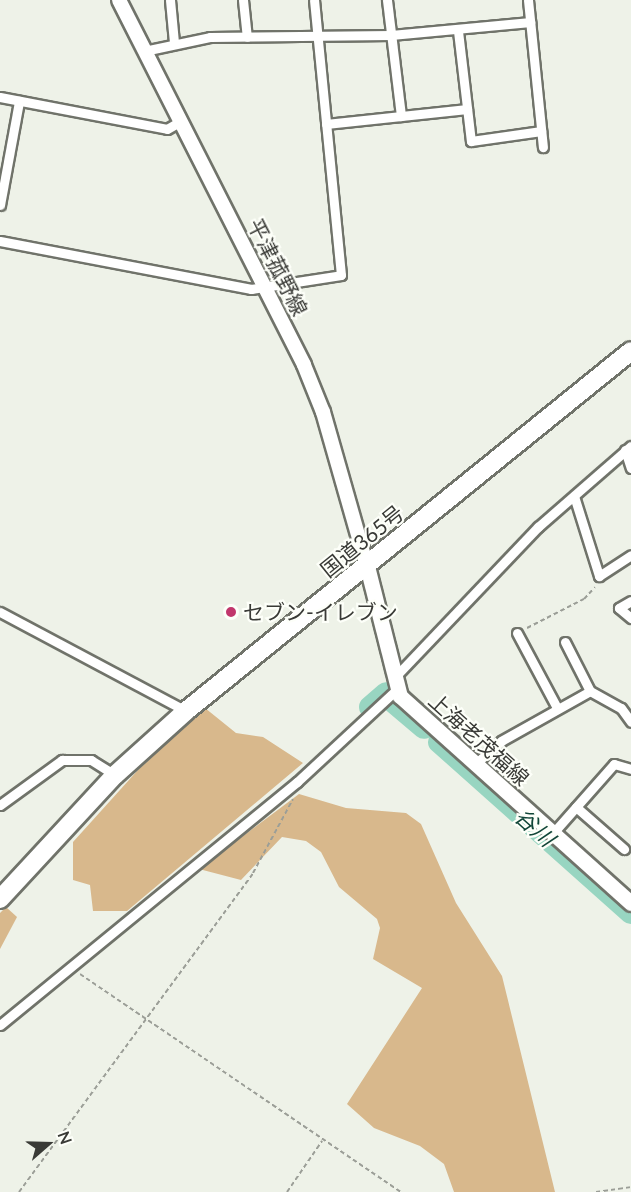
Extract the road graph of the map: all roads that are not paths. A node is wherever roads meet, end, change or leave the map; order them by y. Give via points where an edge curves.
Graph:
1 (119, 0) edge
2 (170, 0) edge
3 (243, 0) edge
4 (314, 0) edge
5 (387, 0) edge
6 (528, 0) edge
7 (530, 22) junction
8 (458, 31) junction
9 (391, 35) junction
10 (247, 37) junction
11 (317, 37) junction
12 (174, 42) junction
13 (144, 51) junction
14 (0, 97) edge
15 (19, 101) junction
16 (466, 109) junction
17 (401, 116) junction
18 (179, 122) junction
19 (326, 124) junction
20 (541, 131) junction
21 (543, 147) dead end
22 (0, 205) edge
23 (0, 241) edge
24 (265, 286) junction
25 (631, 351) edge
26 (628, 448) edge
27 (631, 468) edge
28 (574, 496) junction
29 (631, 555) edge
30 (367, 566) junction
31 (631, 601) edge
32 (0, 612) edge
33 (631, 618) edge
34 (517, 633) road end
35 (564, 642) dead end
36 (396, 683) junction
37 (590, 691) junction
38 (557, 708) junction
39 (186, 711) junction
40 (631, 722) edge
41 (475, 764) junction
42 (631, 769) edge
43 (116, 775) junction
44 (0, 805) edge
45 (576, 807) junction
46 (553, 833) junction
47 (624, 849) dead end
48 (0, 899) edge
49 (631, 903) edge
50 (0, 1025) edge

1 - 13 main road, 平津菰野線
2 - 12 street
3 - 10 street
4 - 11 street
5 - 9 street
6 - 7 street
7 - 8 street
7 - 20 street
8 - 9 street
8 - 16 street
9 - 11 street
9 - 17 street
10 - 11 street
10 - 12 street
11 - 19 street
12 - 13 street
13 - 18 main road, 平津菰野線
14 - 15 street
15 - 18 street via 167,129
15 - 22 street
16 - 17 street
16 - 20 street via 471,141
17 - 19 street
18 - 24 main road, 平津菰野線
19 - 24 street via 341,275
20 - 21 street
23 - 24 street via 252,289
24 - 30 main road, 平津菰野線 via 323,412
25 - 30 highway, 国道365号
26 - 27 street
26 - 28 street
28 - 29 street via 599,576
28 - 36 street via 538,527
30 - 36 main road
30 - 39 highway, 国道365号
31 - 33 street via 619,608
32 - 39 street
34 - 38 street
35 - 37 street
36 - 41 main road, 上海老茂福線
36 - 50 street via 297,782 68,965
37 - 38 street
37 - 40 street via 621,708
38 - 41 street
39 - 43 highway, 国道365号
41 - 46 main road, 上海老茂福線
42 - 45 street via 614,764
43 - 44 street via 90,760 62,760
43 - 48 highway, 国道365号
45 - 46 street
45 - 47 street
46 - 49 main road, 上海老茂福線

